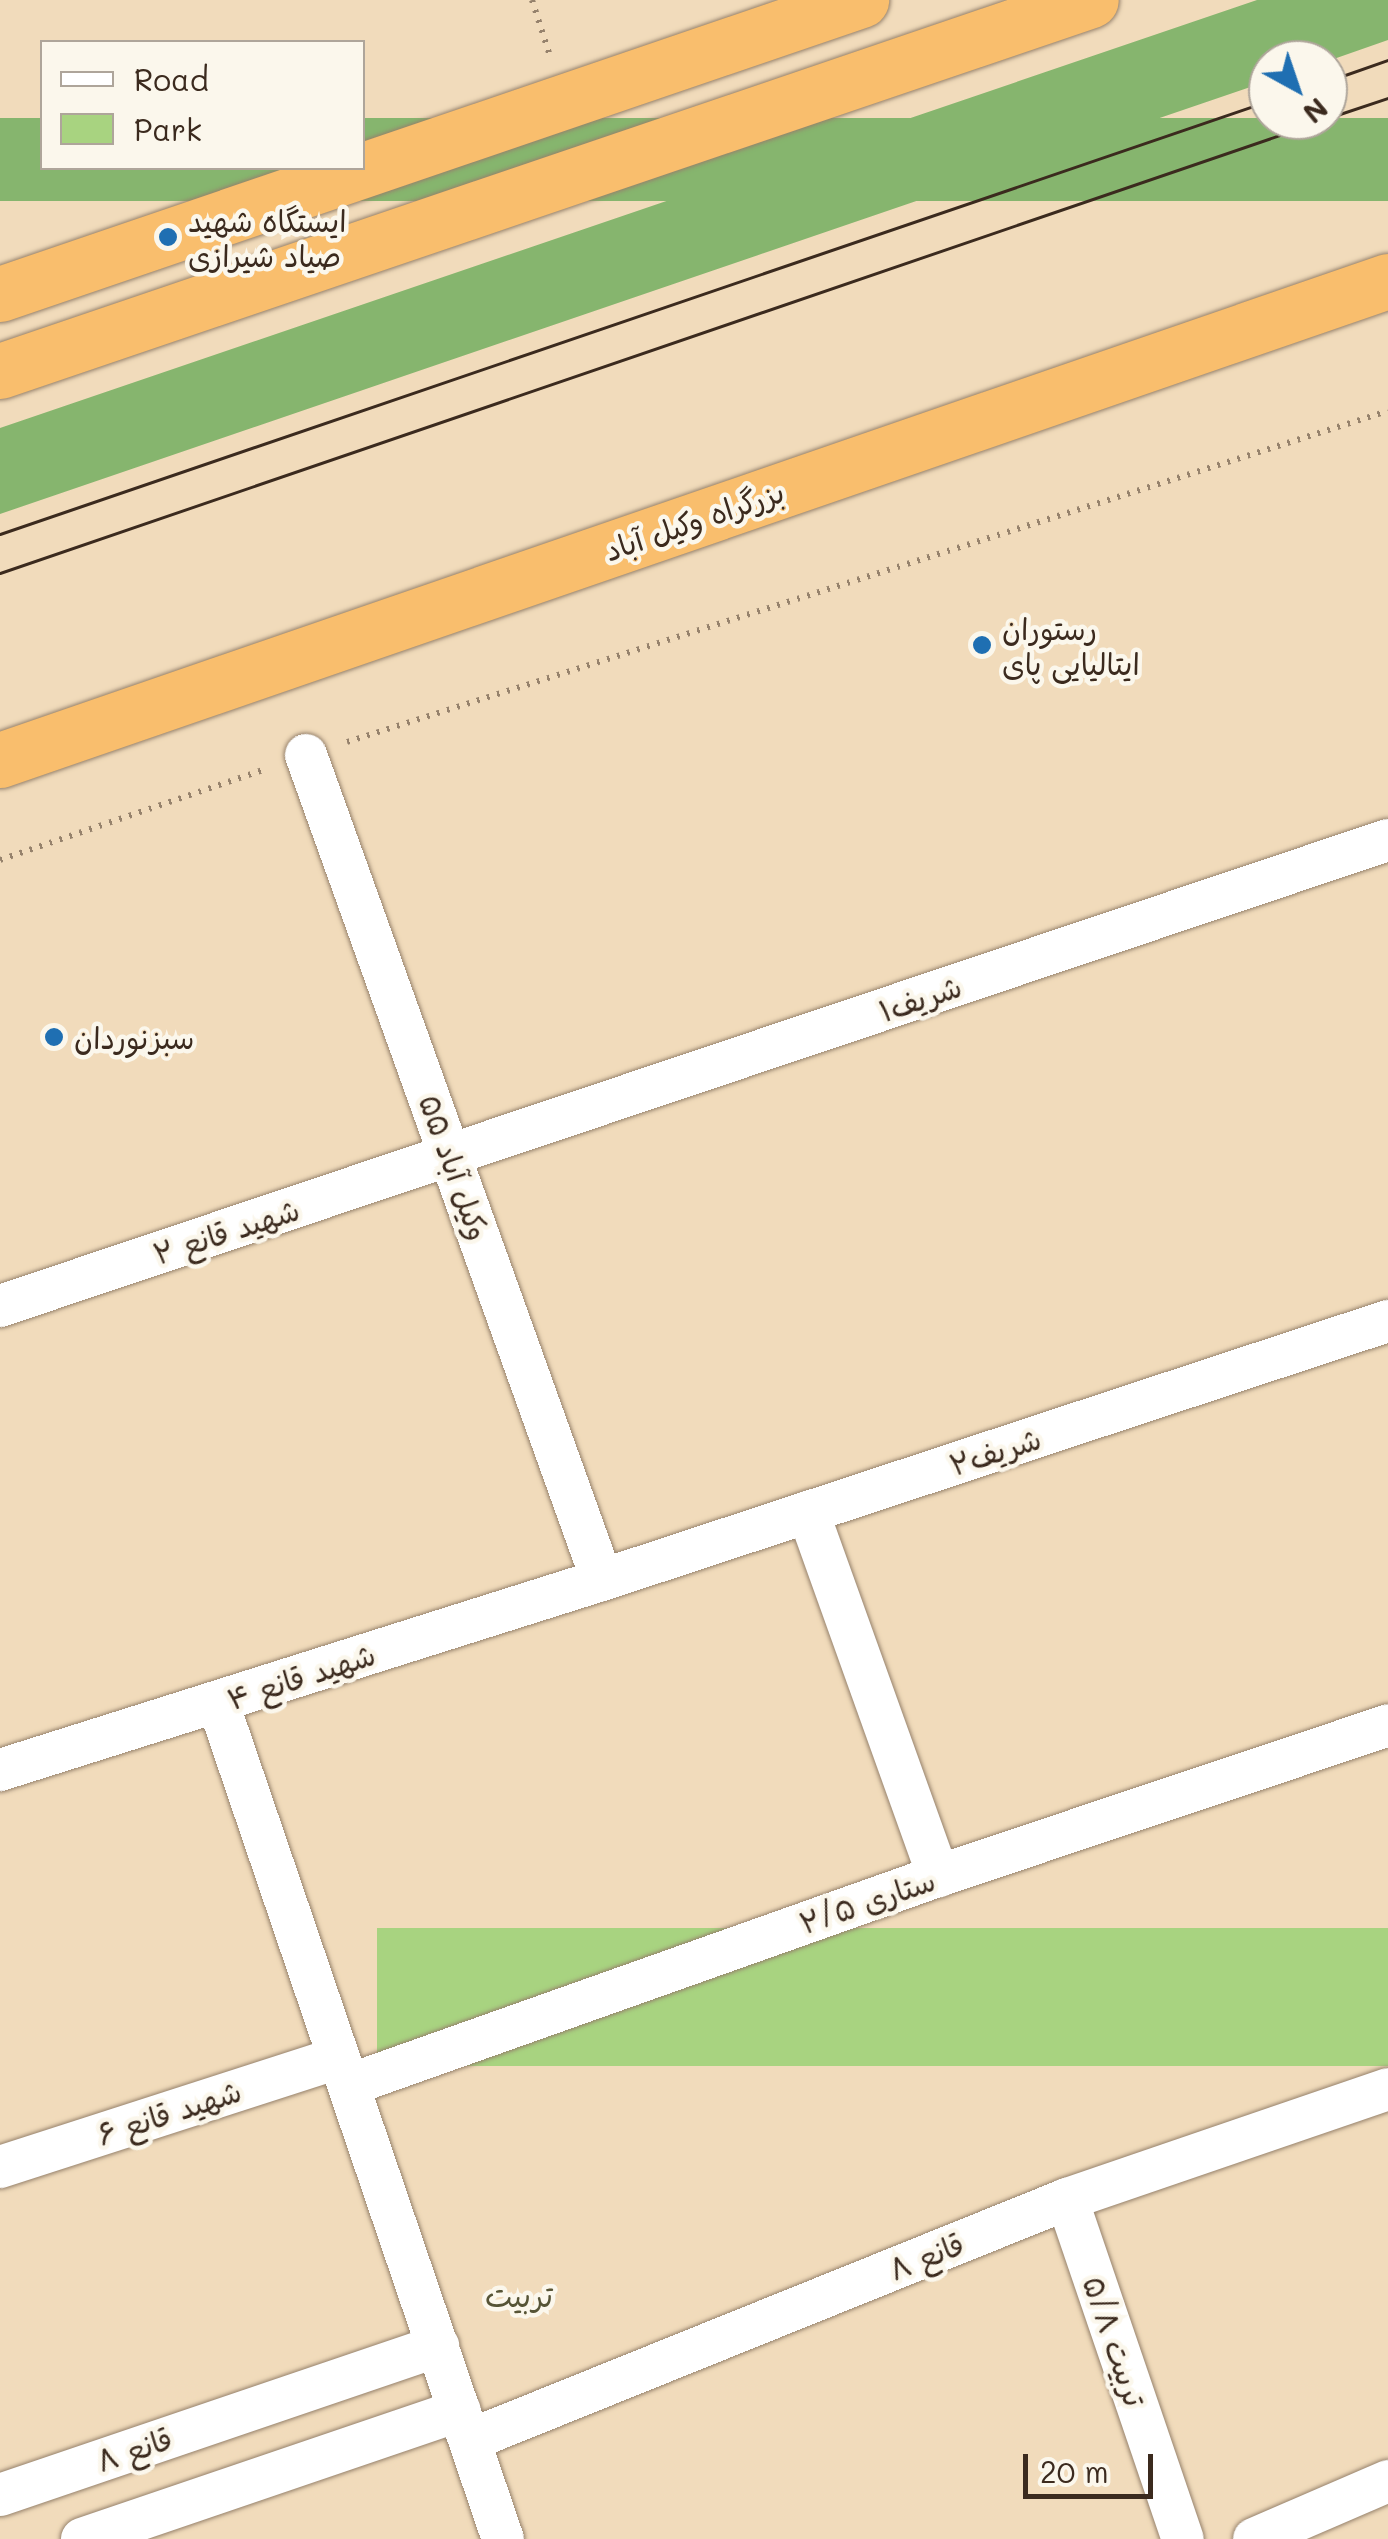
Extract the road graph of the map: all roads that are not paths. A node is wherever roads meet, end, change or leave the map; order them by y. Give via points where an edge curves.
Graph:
1 (862, 0) edge
2 (1091, 0) edge
3 (364, 170) edge
4 (365, 170) edge
5 (1388, 281) edge
6 (0, 294) edge
7 (0, 372) edge
8 (306, 755) road end
9 (0, 760) edge
10 (1388, 840) edge
11 (452, 1156) junction
12 (0, 1306) edge
13 (1388, 1321) edge
14 (808, 1512) junction
15 (602, 1580) junction
16 (218, 1702) junction
17 (1388, 1725) edge
18 (0, 1770) edge
19 (938, 1876) junction
20 (344, 2071) junction
21 (1388, 2090) edge
22 (0, 2167) edge
23 (1067, 2199) junction
24 (438, 2346) junction
25 (465, 2425) junction
26 (1388, 2480) edge
27 (0, 2495) edge
28 (82, 2539) edge
29 (503, 2539) edge
30 (1183, 2539) edge
31 (1254, 2539) edge

1 - 4 highway
2 - 7 highway
3 - 6 highway
5 - 9 highway, بزرگراه وکیل آباد
8 - 11 street, ۵۵ وکیل آباد
10 - 11 street, شریف١
11 - 12 street, شهید قانع ۲
11 - 15 street, ۵۵ وکیل آباد
13 - 14 street, شریف٣
14 - 15 street, شریف٣
14 - 19 street
15 - 16 street, شهید قانع ۴
16 - 18 street, شهید قانع ۴
16 - 20 street
17 - 19 street, ستاری ۲/۵
19 - 20 street, ستاری ۲/۵
20 - 22 street, شهید قانع ۶
20 - 24 street
21 - 23 street, قانع ۸
23 - 25 street, قانع ۸
23 - 30 street, تربیت ۵/۸
24 - 25 street
24 - 27 street, قانع ۸
25 - 28 street, قانع ۸
25 - 29 street
26 - 31 street

